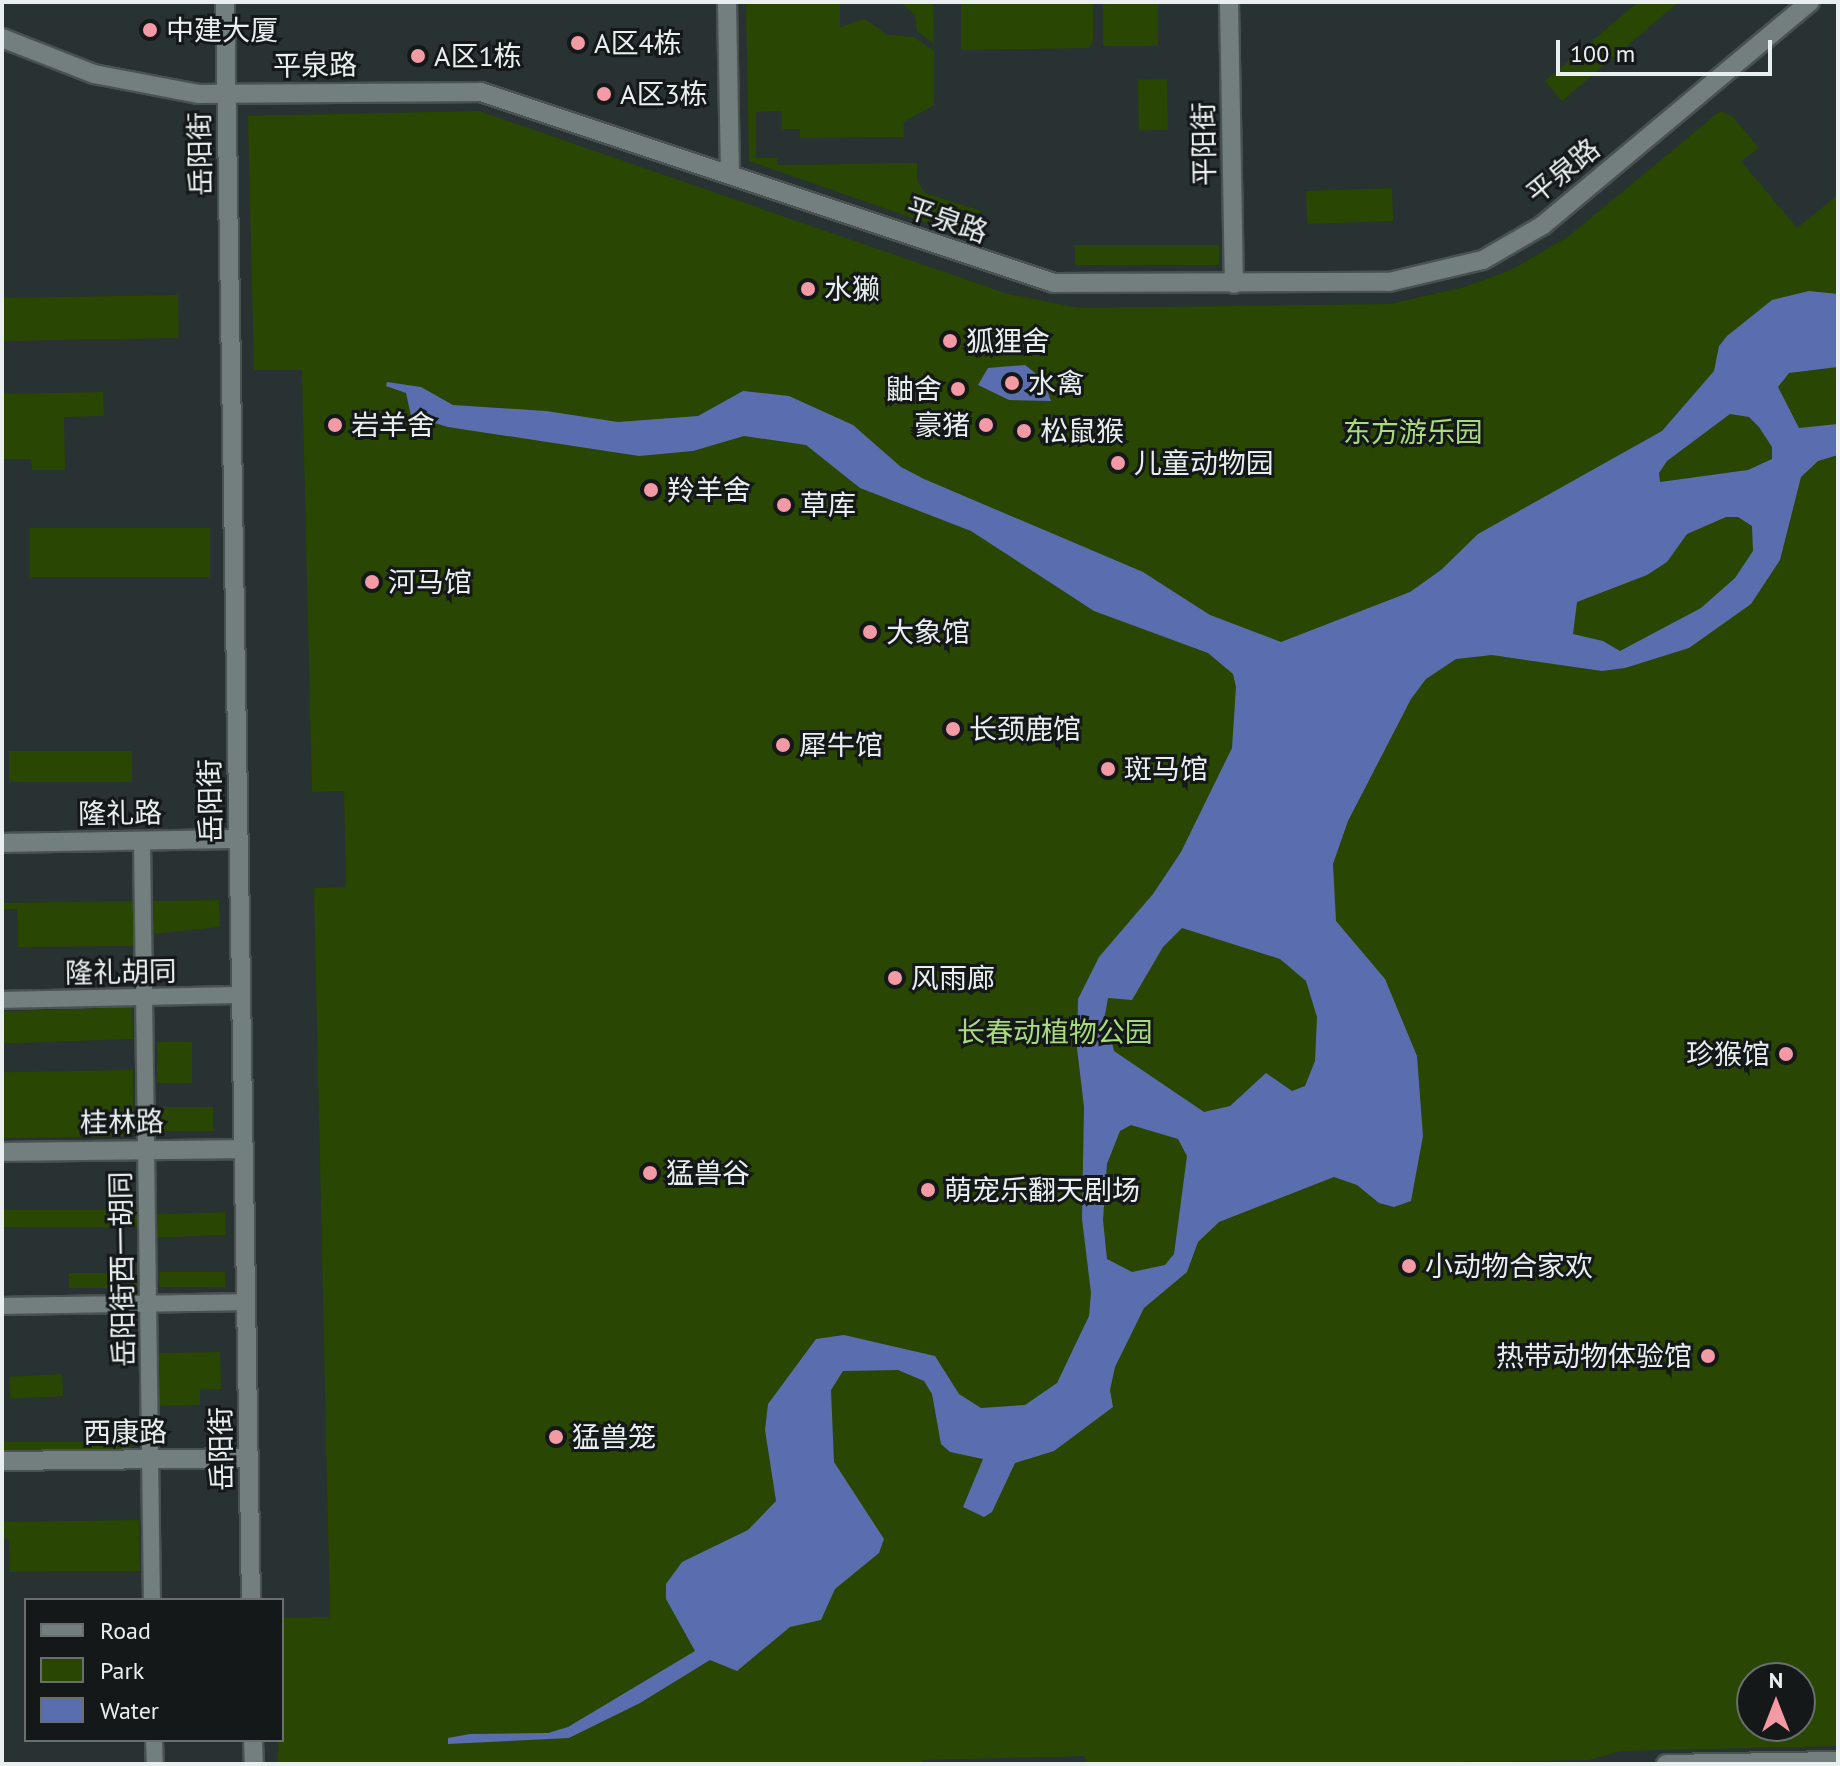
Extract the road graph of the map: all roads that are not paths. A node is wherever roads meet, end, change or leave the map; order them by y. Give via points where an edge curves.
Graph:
1 (225, 2) edge
2 (727, 2) edge
3 (1229, 2) edge
4 (1810, 2) edge
5 (2, 38) edge
6 (227, 95) junction
7 (730, 175) junction
8 (1234, 284) junction
9 (239, 839) junction
10 (142, 841) junction
11 (2, 843) edge
12 (241, 995) junction
13 (144, 997) junction
14 (2, 1000) edge
15 (244, 1149) junction
16 (146, 1150) junction
17 (2, 1152) edge
18 (246, 1302) junction
19 (149, 1304) junction
20 (2, 1306) edge
21 (249, 1458) junction
22 (150, 1459) junction
23 (2, 1461) edge
24 (152, 1598) edge
25 (251, 1598) edge
26 (154, 1742) edge
27 (253, 1742) edge
28 (1838, 1761) edge
29 (155, 1764) edge
30 (254, 1764) edge
31 (1666, 1764) edge

1 - 6 street, 岳阳街
2 - 7 street
3 - 8 street, 平阳街
4 - 8 street, 平泉路 via 1543,225 1483,260 1389,282
5 - 6 street, 平泉路 via 94,74 169,90
6 - 7 street, 平泉路 via 481,92
6 - 9 street, 岳阳街
7 - 8 street, 平泉路 via 1054,283
9 - 10 street, 隆礼路
9 - 12 street, 岳阳街
10 - 11 street, 隆礼路
10 - 13 street, 岳阳街西一胡同
12 - 13 street, 隆礼胡同
12 - 15 street, 岳阳街
13 - 14 street, 隆礼胡同
13 - 16 street, 岳阳街西一胡同
15 - 16 street, 桂林路
15 - 18 street, 岳阳街
16 - 17 street, 桂林路
16 - 19 street, 岳阳街西一胡同
18 - 19 street
18 - 21 street, 岳阳街
19 - 20 street
19 - 22 street, 岳阳街西一胡同
21 - 22 street, 西康路
21 - 25 street, 岳阳街
22 - 23 street, 西康路
22 - 24 street, 岳阳街西一胡同
26 - 29 street
27 - 30 street
28 - 31 street

